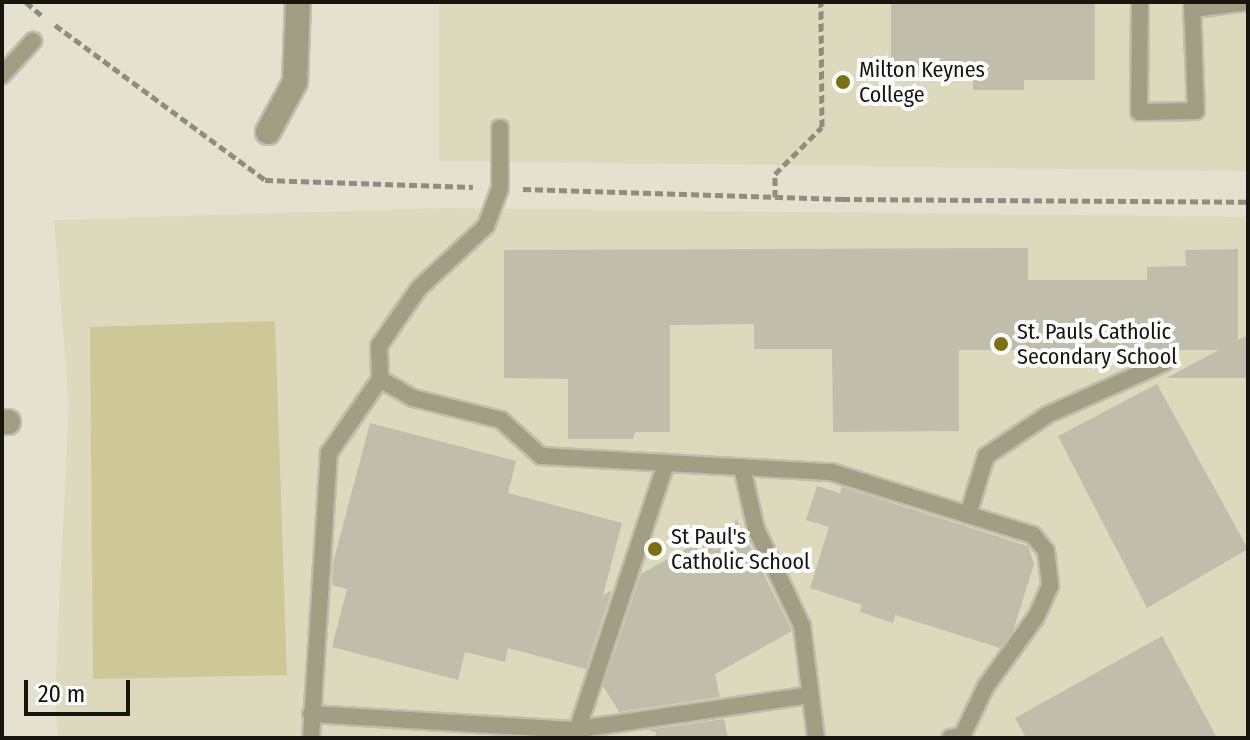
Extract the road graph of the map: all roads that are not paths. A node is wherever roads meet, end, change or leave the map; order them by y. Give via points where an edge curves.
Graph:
1 (298, 2) edge
2 (1140, 2) edge
3 (1248, 2) edge
4 (1193, 5) edge
5 (33, 41) dead end
6 (5, 65) edge
7 (500, 128) dead end
8 (268, 132) dead end
9 (1164, 363) dead end
10 (380, 379) junction
11 (666, 463) junction
12 (742, 467) junction
13 (968, 515) junction
14 (809, 695) junction
15 (311, 714) junction
16 (574, 734) edge
17 (311, 738) edge
18 (816, 738) edge
19 (950, 738) edge

1 - 8 street via 295,82
2 - 4 lane via 1139,112 1196,111
3 - 4 lane
5 - 6 lane
7 - 10 lane via 500,188 486,226 419,288 379,346
9 - 13 lane via 1047,415 986,456
10 - 11 lane via 413,398 501,420 541,456
10 - 15 lane via 329,453
11 - 12 lane
11 - 16 lane
12 - 13 lane via 831,472
12 - 14 lane via 756,529 802,626
13 - 19 lane via 1033,535 1046,551 1050,586 1036,617 986,686 962,736
14 - 16 lane
14 - 18 lane
15 - 16 lane
15 - 17 lane

